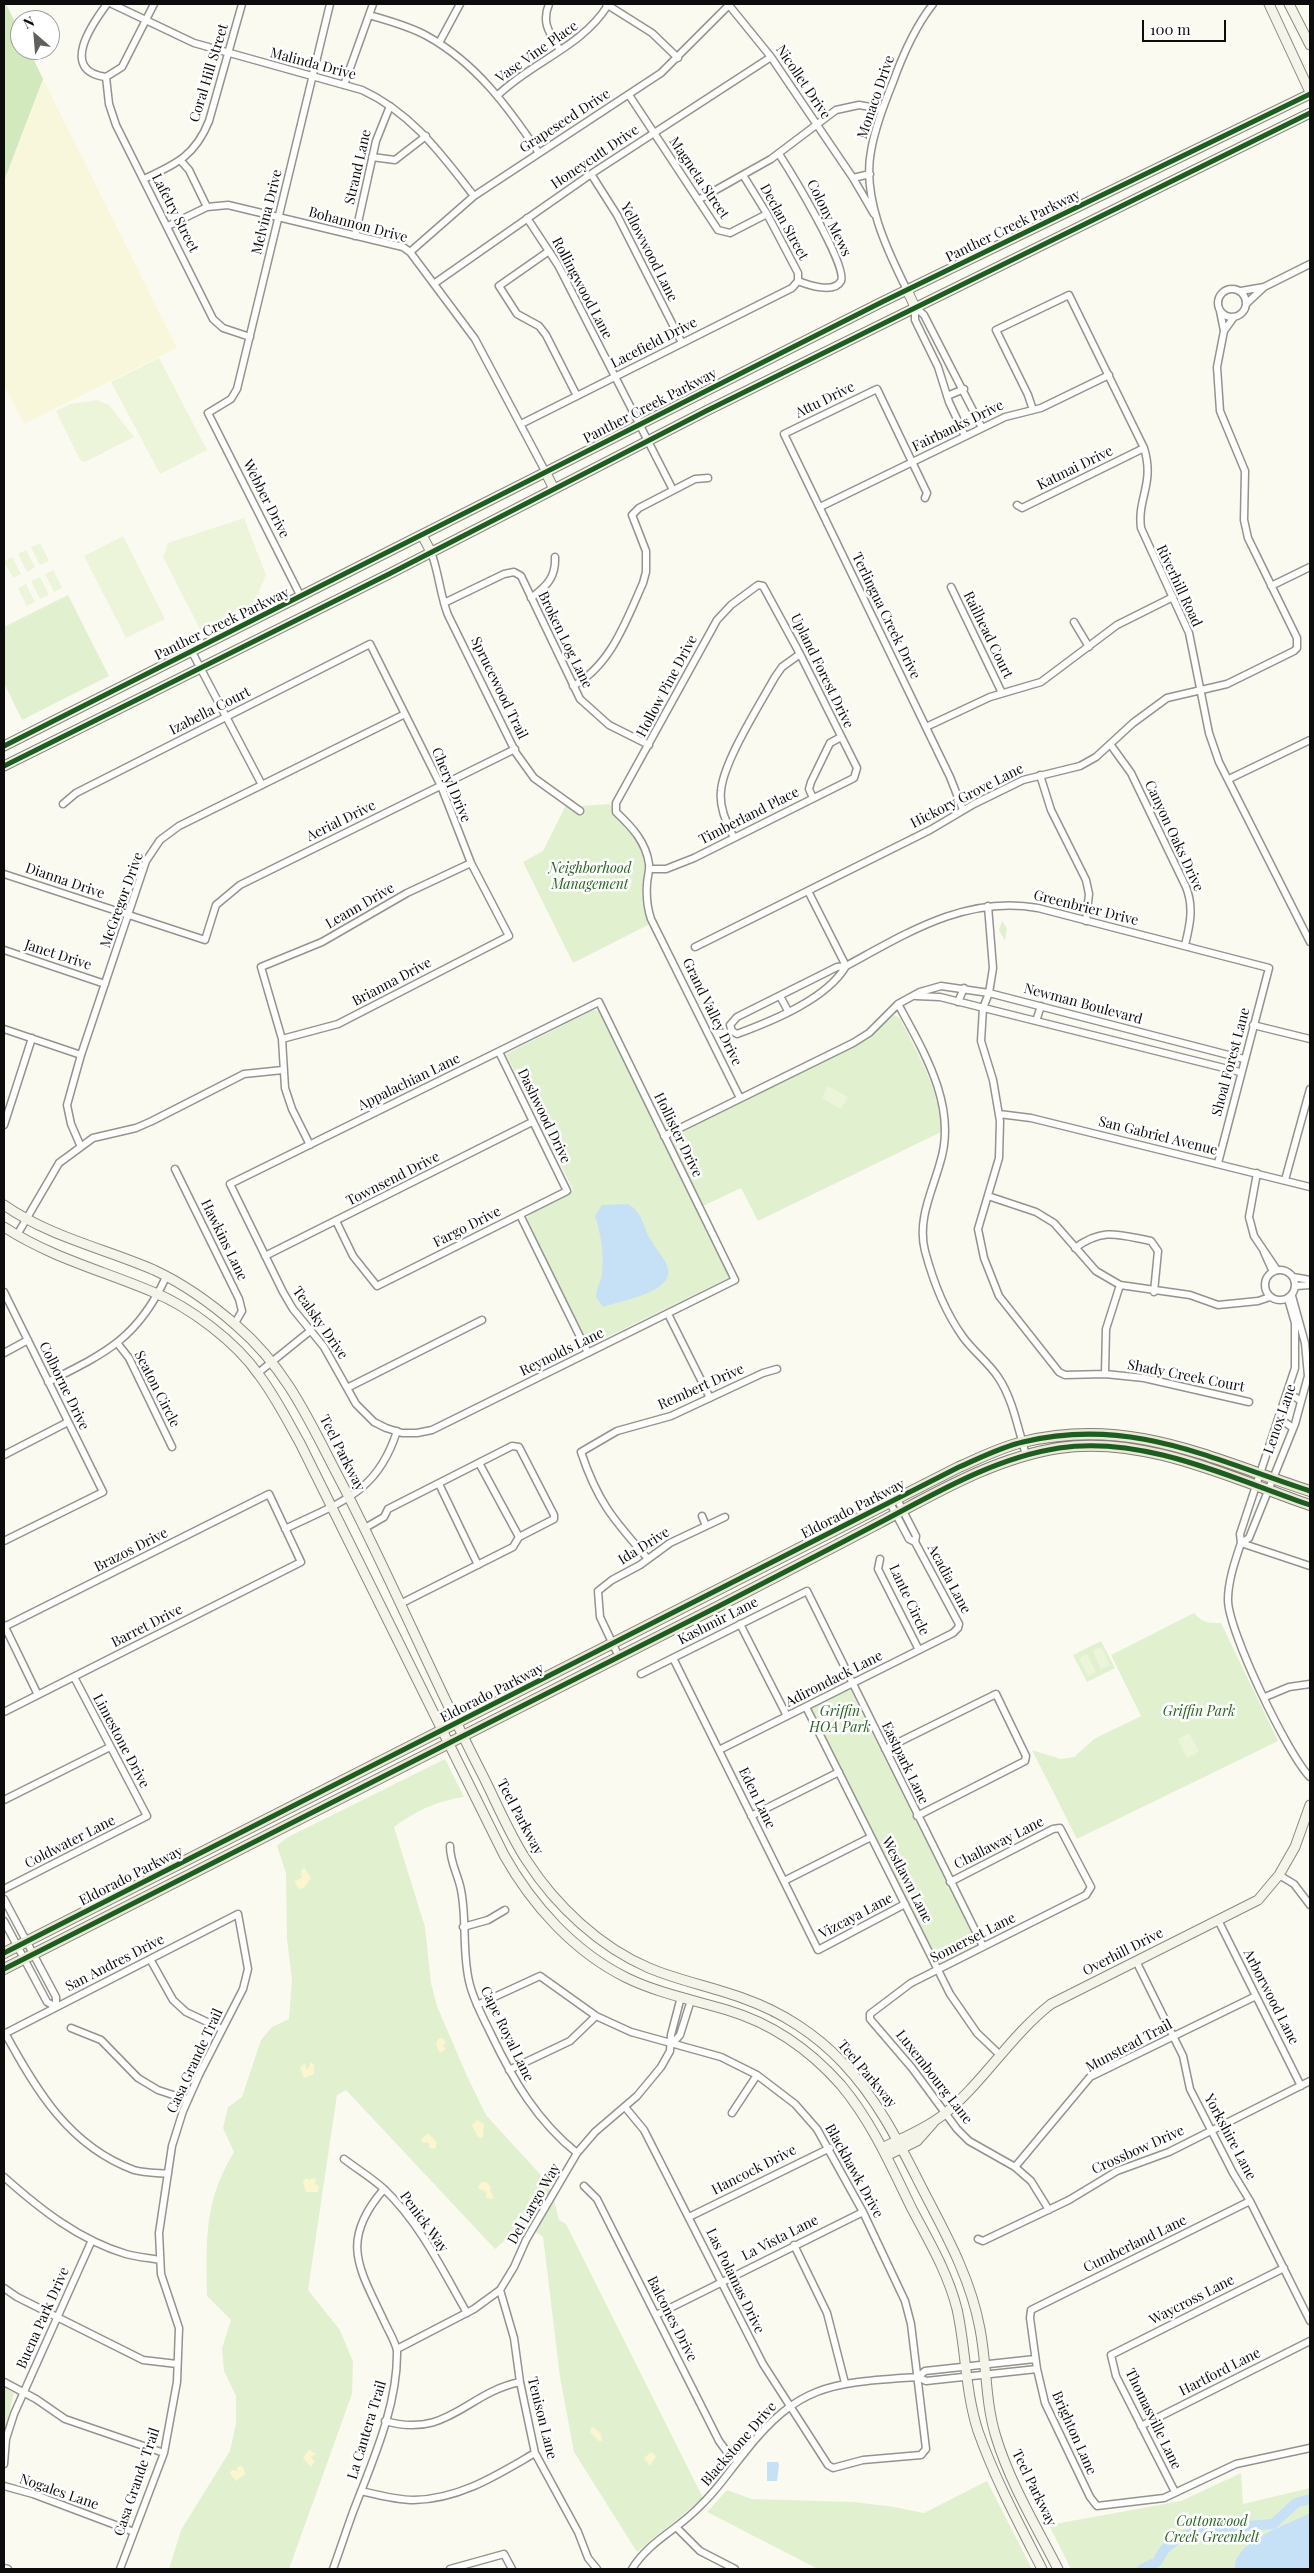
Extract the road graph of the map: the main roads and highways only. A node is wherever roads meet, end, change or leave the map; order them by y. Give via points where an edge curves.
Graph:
1 (1269, 4) edge
2 (1289, 4) edge
3 (1310, 45) edge
4 (1310, 93) edge
5 (1310, 113) edge
6 (1164, 165) junction
7 (1172, 181) junction
8 (907, 290) junction
9 (915, 308) junction
10 (545, 471) junction
11 (554, 489) junction
12 (422, 535) junction
13 (431, 552) junction
14 (24, 736) junction
15 (4, 746) edge
16 (32, 752) junction
17 (4, 766) edge
18 (4, 1205) edge
19 (4, 1227) edge
20 (949, 1472) junction
21 (955, 1484) junction
22 (1310, 1491) edge
23 (1310, 1505) edge
24 (400, 1604) junction
25 (383, 1611) junction
26 (456, 1723) junction
27 (442, 1730) junction
28 (463, 1737) junction
29 (449, 1744) junction
30 (308, 1799) junction
31 (1310, 1805) edge
32 (315, 1812) junction
33 (520, 1848) junction
34 (504, 1855) junction
35 (578, 1921) junction
36 (566, 1934) junction
37 (4, 1953) edge
38 (4, 1969) edge
39 (685, 1980) junction
40 (695, 1983) junction
41 (681, 1997) junction
42 (691, 2000) junction
43 (900, 2144) junction
44 (884, 2152) junction
45 (1042, 2569) edge
46 (1058, 2569) edge

1 - 4 main road
2 - 3 main road
4 - 6 main road, Panther Creek Parkway
5 - 7 main road, Panther Creek Parkway
6 - 7 main road
6 - 8 main road, Panther Creek Parkway
7 - 9 main road, Panther Creek Parkway
8 - 9 main road
8 - 10 main road, Panther Creek Parkway
9 - 11 main road, Panther Creek Parkway
10 - 11 main road
10 - 12 main road, Panther Creek Parkway
11 - 13 main road, Panther Creek Parkway
12 - 13 main road
12 - 14 main road, Panther Creek Parkway
13 - 16 main road, Panther Creek Parkway
14 - 15 main road, Panther Creek Parkway
14 - 16 main road
16 - 17 main road, Panther Creek Parkway
18 - 24 main road, Teel Parkway via 64,1238 109,1252 200,1296 235,1323 274,1361 297,1397 349,1497
19 - 25 main road, Teel Parkway via 55,1256 158,1294 193,1313 245,1358 283,1412
20 - 21 main road
20 - 22 main road, Eldorado Parkway via 1022,1442 1091,1432 1135,1437 1205,1454
20 - 26 main road, Eldorado Parkway
21 - 23 main road, Eldorado Parkway via 1026,1455 1087,1446 1167,1457
21 - 28 main road, Eldorado Parkway
24 - 25 main road
24 - 26 main road, Teel Parkway
25 - 27 main road, Teel Parkway
26 - 27 main road, Eldorado Parkway
26 - 28 main road, Teel Parkway
27 - 29 main road, Teel Parkway
27 - 30 main road, Eldorado Parkway
28 - 29 main road, Eldorado Parkway
28 - 33 main road, Teel Parkway
29 - 32 main road, Eldorado Parkway
29 - 34 main road, Teel Parkway
30 - 32 main road
30 - 37 main road, Eldorado Parkway
31 - 43 main road, Overhill Drive via 1296,1847 1258,1900 1050,2004 1030,2020 944,2114
32 - 38 main road, Eldorado Parkway
33 - 34 main road
33 - 35 main road, Teel Parkway via 526,1861
34 - 36 main road, Teel Parkway via 523,1887
35 - 36 main road
35 - 39 main road, Teel Parkway via 624,1955
36 - 41 main road, Teel Parkway via 588,1953 627,1978
39 - 40 main road, Teel Parkway
39 - 41 main road
40 - 42 main road
40 - 43 main road, Teel Parkway via 749,2000 783,2016 814,2037 842,2062 871,2096
41 - 42 main road, Teel Parkway
42 - 44 main road, Teel Parkway via 748,2017 780,2032 798,2046 841,2085
43 - 44 main road, Overhill Drive
43 - 46 main road, Teel Parkway via 963,2270 980,2330 988,2403 1005,2465
44 - 45 main road, Teel Parkway via 951,2286 978,2430 989,2464

